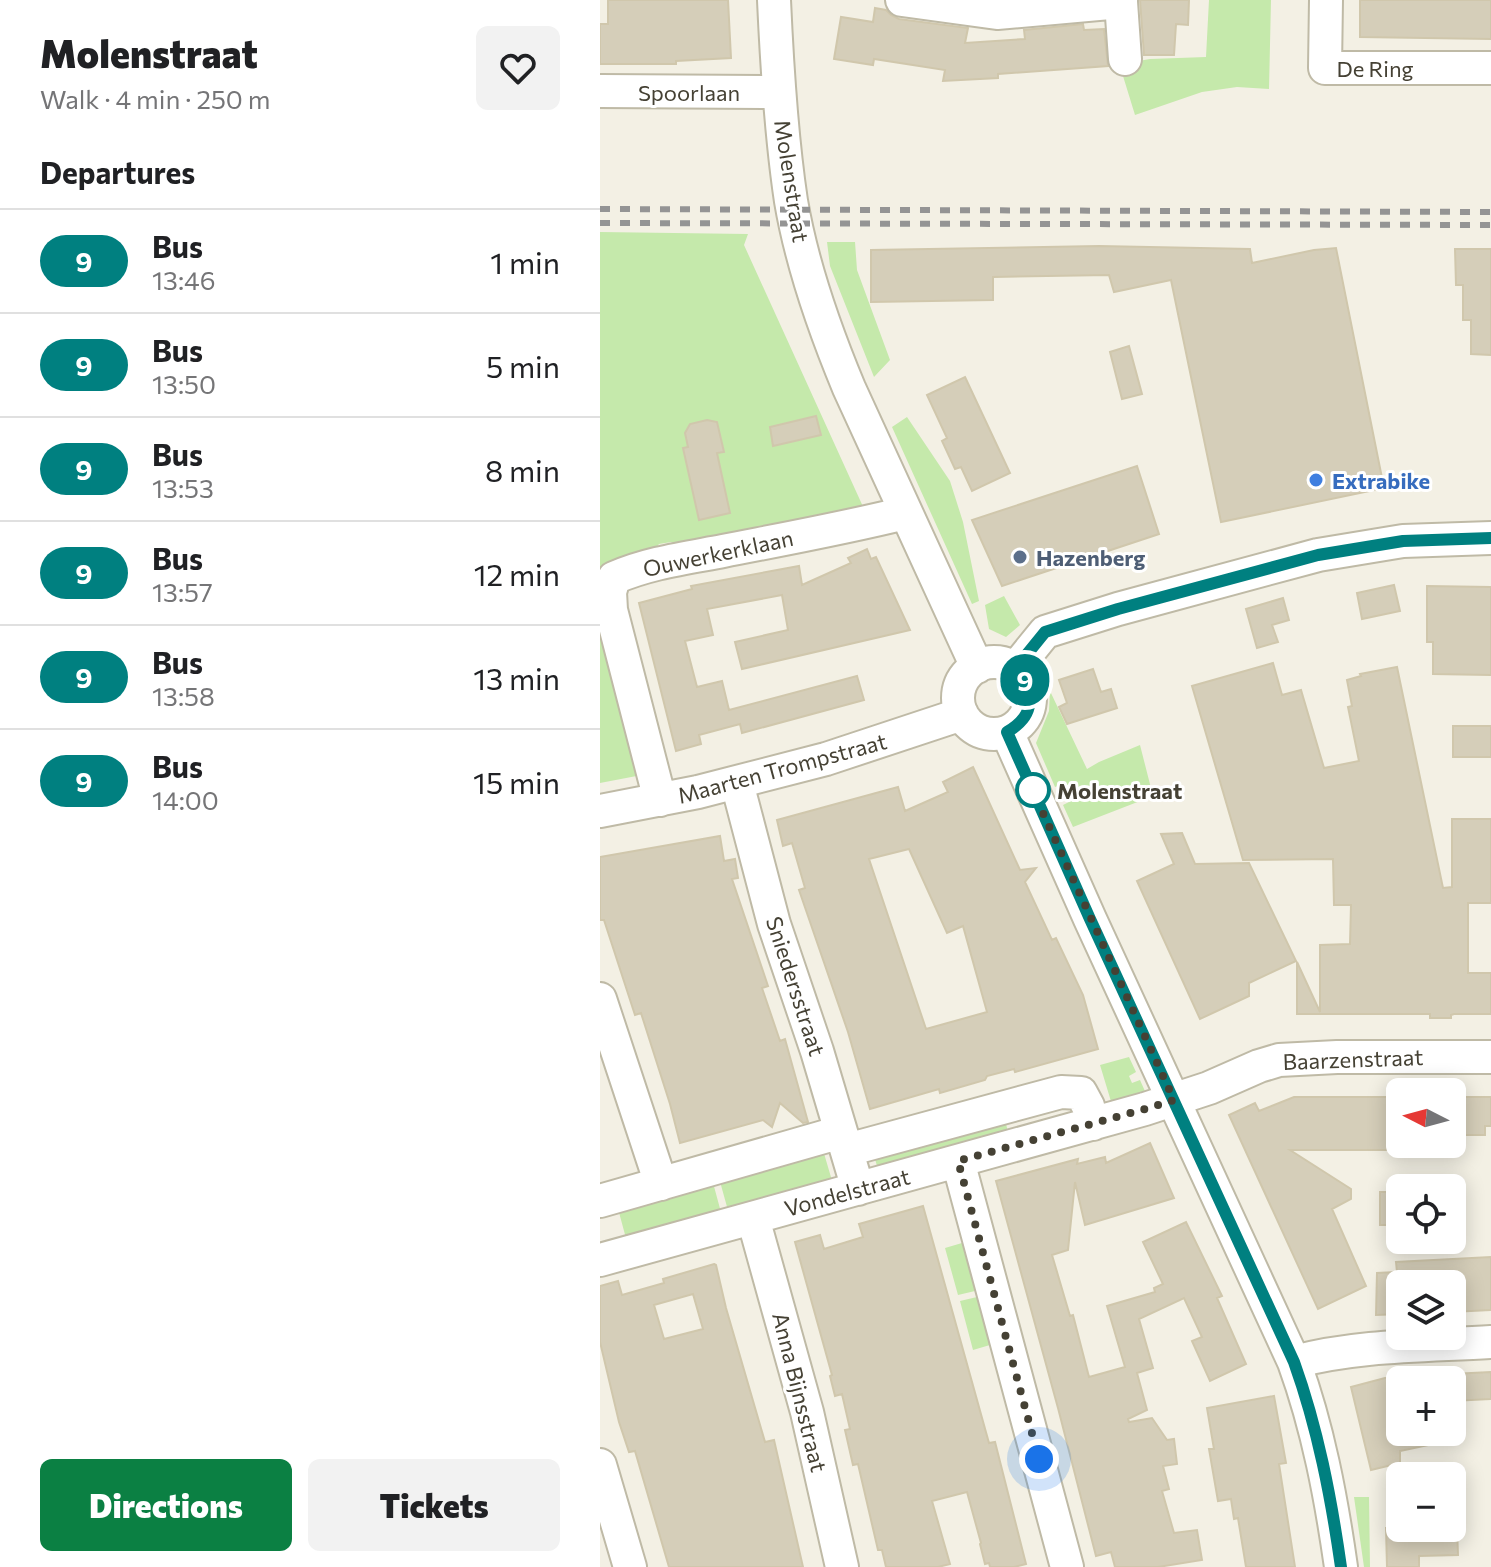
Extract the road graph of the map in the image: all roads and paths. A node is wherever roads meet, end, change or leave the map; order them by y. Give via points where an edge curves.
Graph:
1 (774, 0) edge
2 (902, 0) edge
3 (1326, 0) edge
4 (1121, 1) edge
5 (1125, 59) dead end
6 (1491, 68) edge
7 (600, 91) edge
8 (779, 92) junction
9 (905, 513) junction
10 (1491, 538) edge
11 (977, 667) junction
12 (1015, 669) junction
13 (962, 714) junction
14 (1007, 732) junction
15 (737, 783) junction
16 (660, 800) junction
17 (600, 811) edge
18 (600, 999) edge
19 (1491, 1057) edge
20 (1174, 1100) junction
21 (1093, 1124) junction
22 (844, 1141) junction
23 (958, 1161) junction
24 (661, 1184) junction
25 (858, 1189) junction
26 (600, 1201) edge
27 (753, 1218) junction
28 (600, 1260) edge
29 (1491, 1342) edge
30 (1294, 1362) junction
31 (600, 1465) edge
32 (630, 1567) edge
33 (842, 1567) edge
34 (1067, 1567) edge
35 (1341, 1567) edge

1 - 8 street, Molenstraat
2 - 4 street via 997,13
3 - 6 street, De Ring via 1325,68
4 - 5 street
7 - 8 street, Spoorlaan
8 - 9 street, Molenstraat via 791,200 811,286
9 - 11 street, Molenstraat
9 - 16 street, Ouwerkerklaan via 669,561 614,578 611,610
10 - 12 street via 1403,541 1318,555 1118,609 1045,632
11 - 12 street via 1000,663
11 - 13 street via 959,693
12 - 14 street via 1026,681 1030,704 1026,716
13 - 14 street via 978,731
13 - 15 street, Maarten Trompstraat
14 - 20 street
15 - 16 street, Maarten Trompstraat
15 - 22 street, Sniedersstraat via 774,924
16 - 17 street, Maarten Trompstraat
18 - 24 street
19 - 20 street, Baarzenstraat via 1279,1060
20 - 21 street, Vondelstraat
20 - 30 street
21 - 22 street, Vondelstraat via 1081,1093 1061,1092
21 - 23 street, Vondelstraat
22 - 24 street, Vondelstraat
22 - 25 street, Sniedersstraat
23 - 25 street, Vondelstraat
23 - 34 street
24 - 26 street, Vondelstraat
25 - 27 street, Vondelstraat
27 - 28 street, Vondelstraat
27 - 33 street, Anna Bijnsstraat via 807,1412
29 - 30 street via 1359,1350
30 - 35 street via 1324,1463
31 - 32 street

